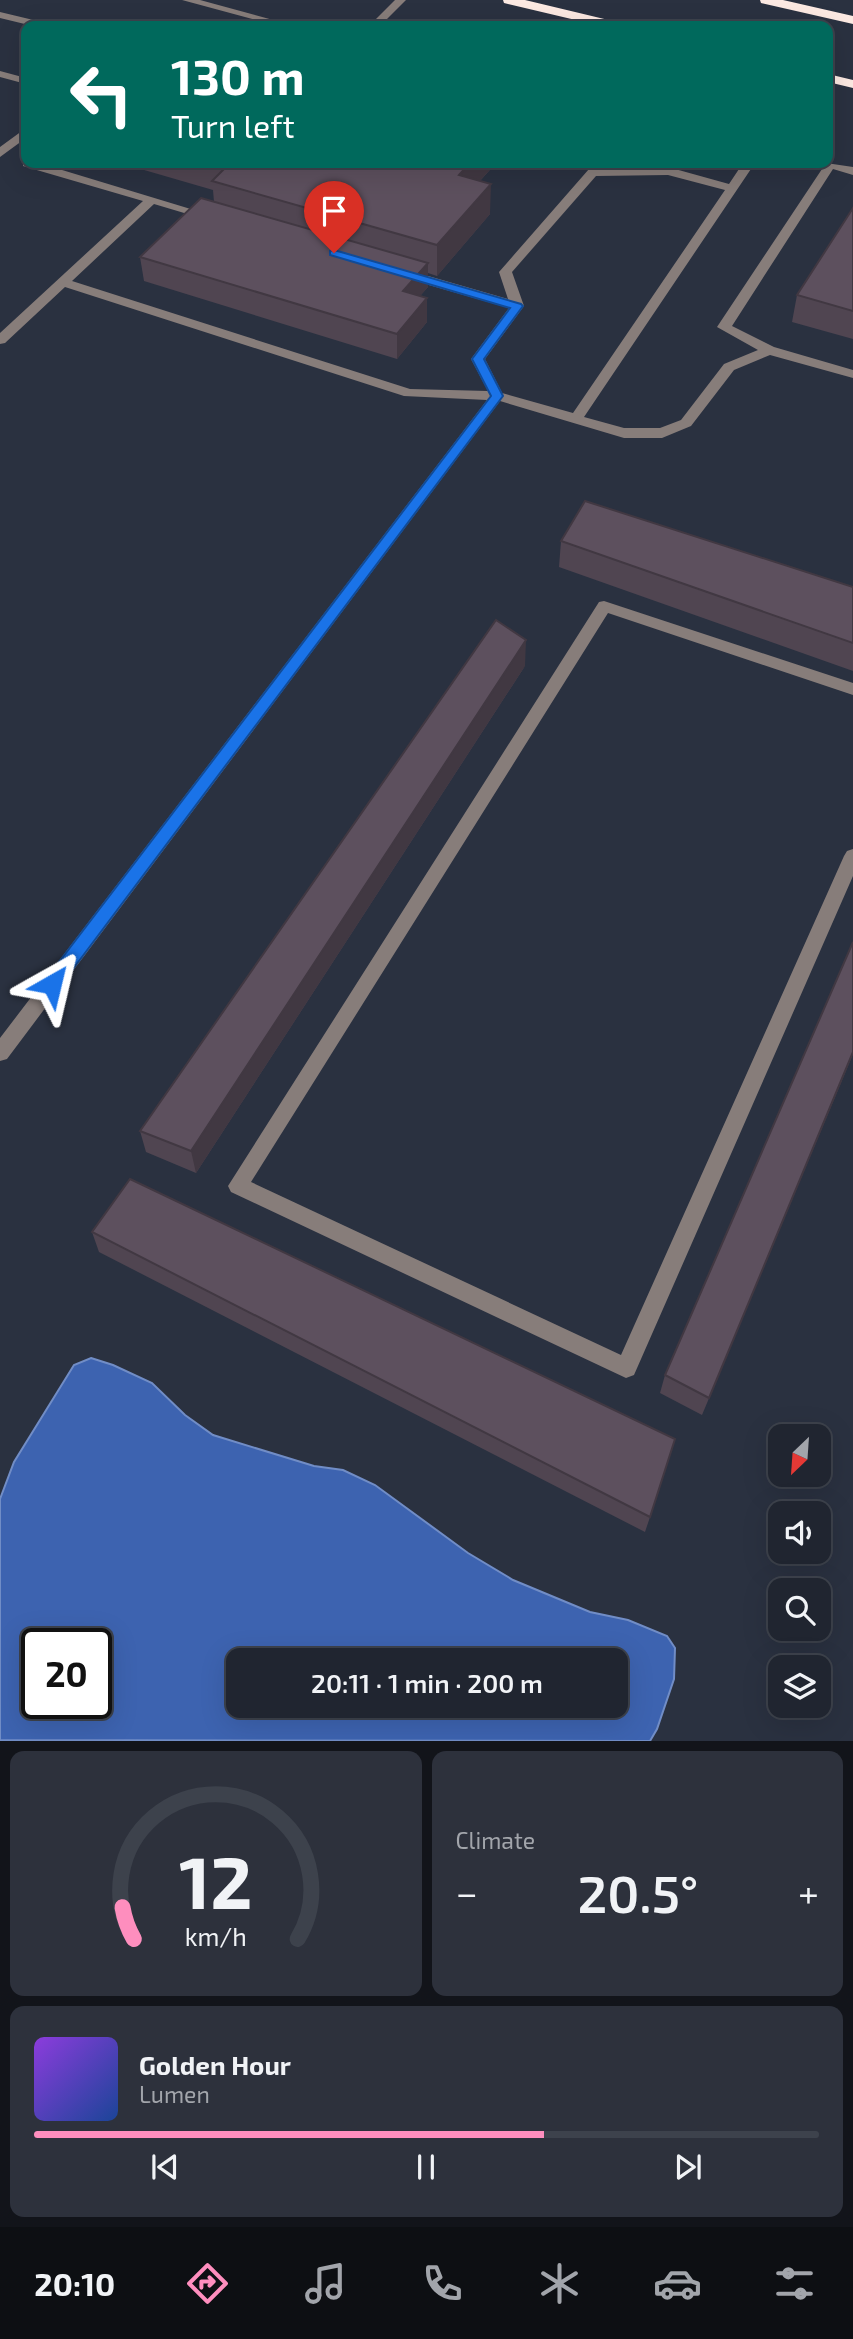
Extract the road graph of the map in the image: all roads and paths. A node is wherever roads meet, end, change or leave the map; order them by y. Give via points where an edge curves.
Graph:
1 (187, 0) edge
2 (401, 0) edge
3 (509, 0) edge
4 (766, 0) edge
5 (0, 15) edge
6 (853, 20) edge
7 (25, 21) edge
8 (270, 21) edge
9 (379, 21) edge
10 (595, 21) edge
11 (0, 74) edge
12 (833, 79) edge
13 (21, 80) edge
14 (853, 84) edge
15 (21, 136) edge
16 (0, 154) edge
17 (21, 161) edge
18 (833, 166) edge
19 (43, 168) edge
20 (655, 168) edge
21 (674, 168) edge
22 (746, 168) edge
23 (828, 168) edge
24 (853, 171) edge
25 (732, 188) junction
26 (152, 200) junction
27 (230, 222) edge
28 (387, 268) edge
29 (63, 282) junction
30 (517, 306) junction
31 (0, 340) edge
32 (769, 350) junction
33 (853, 374) edge
34 (497, 396) junction
35 (576, 419) junction
36 (853, 689) edge
37 (853, 856) edge
38 (0, 1053) edge

1 - 8 lane
2 - 9 lane
3 - 10 highway
4 - 6 highway
5 - 7 lane
11 - 13 lane
12 - 14 highway
15 - 16 lane
16 - 17 lane
18 - 24 lane
19 - 26 lane
20 - 30 lane via 593,172 505,272
21 - 25 lane
22 - 25 lane
23 - 32 lane via 724,327
25 - 35 lane
26 - 27 lane
26 - 29 lane
28 - 30 lane
29 - 31 lane
29 - 34 lane via 409,393
30 - 34 lane via 478,359
32 - 33 lane
32 - 35 lane via 729,367 686,422 662,433 624,433
34 - 35 lane
34 - 38 lane
36 - 37 lane via 604,606 238,1186 626,1368

